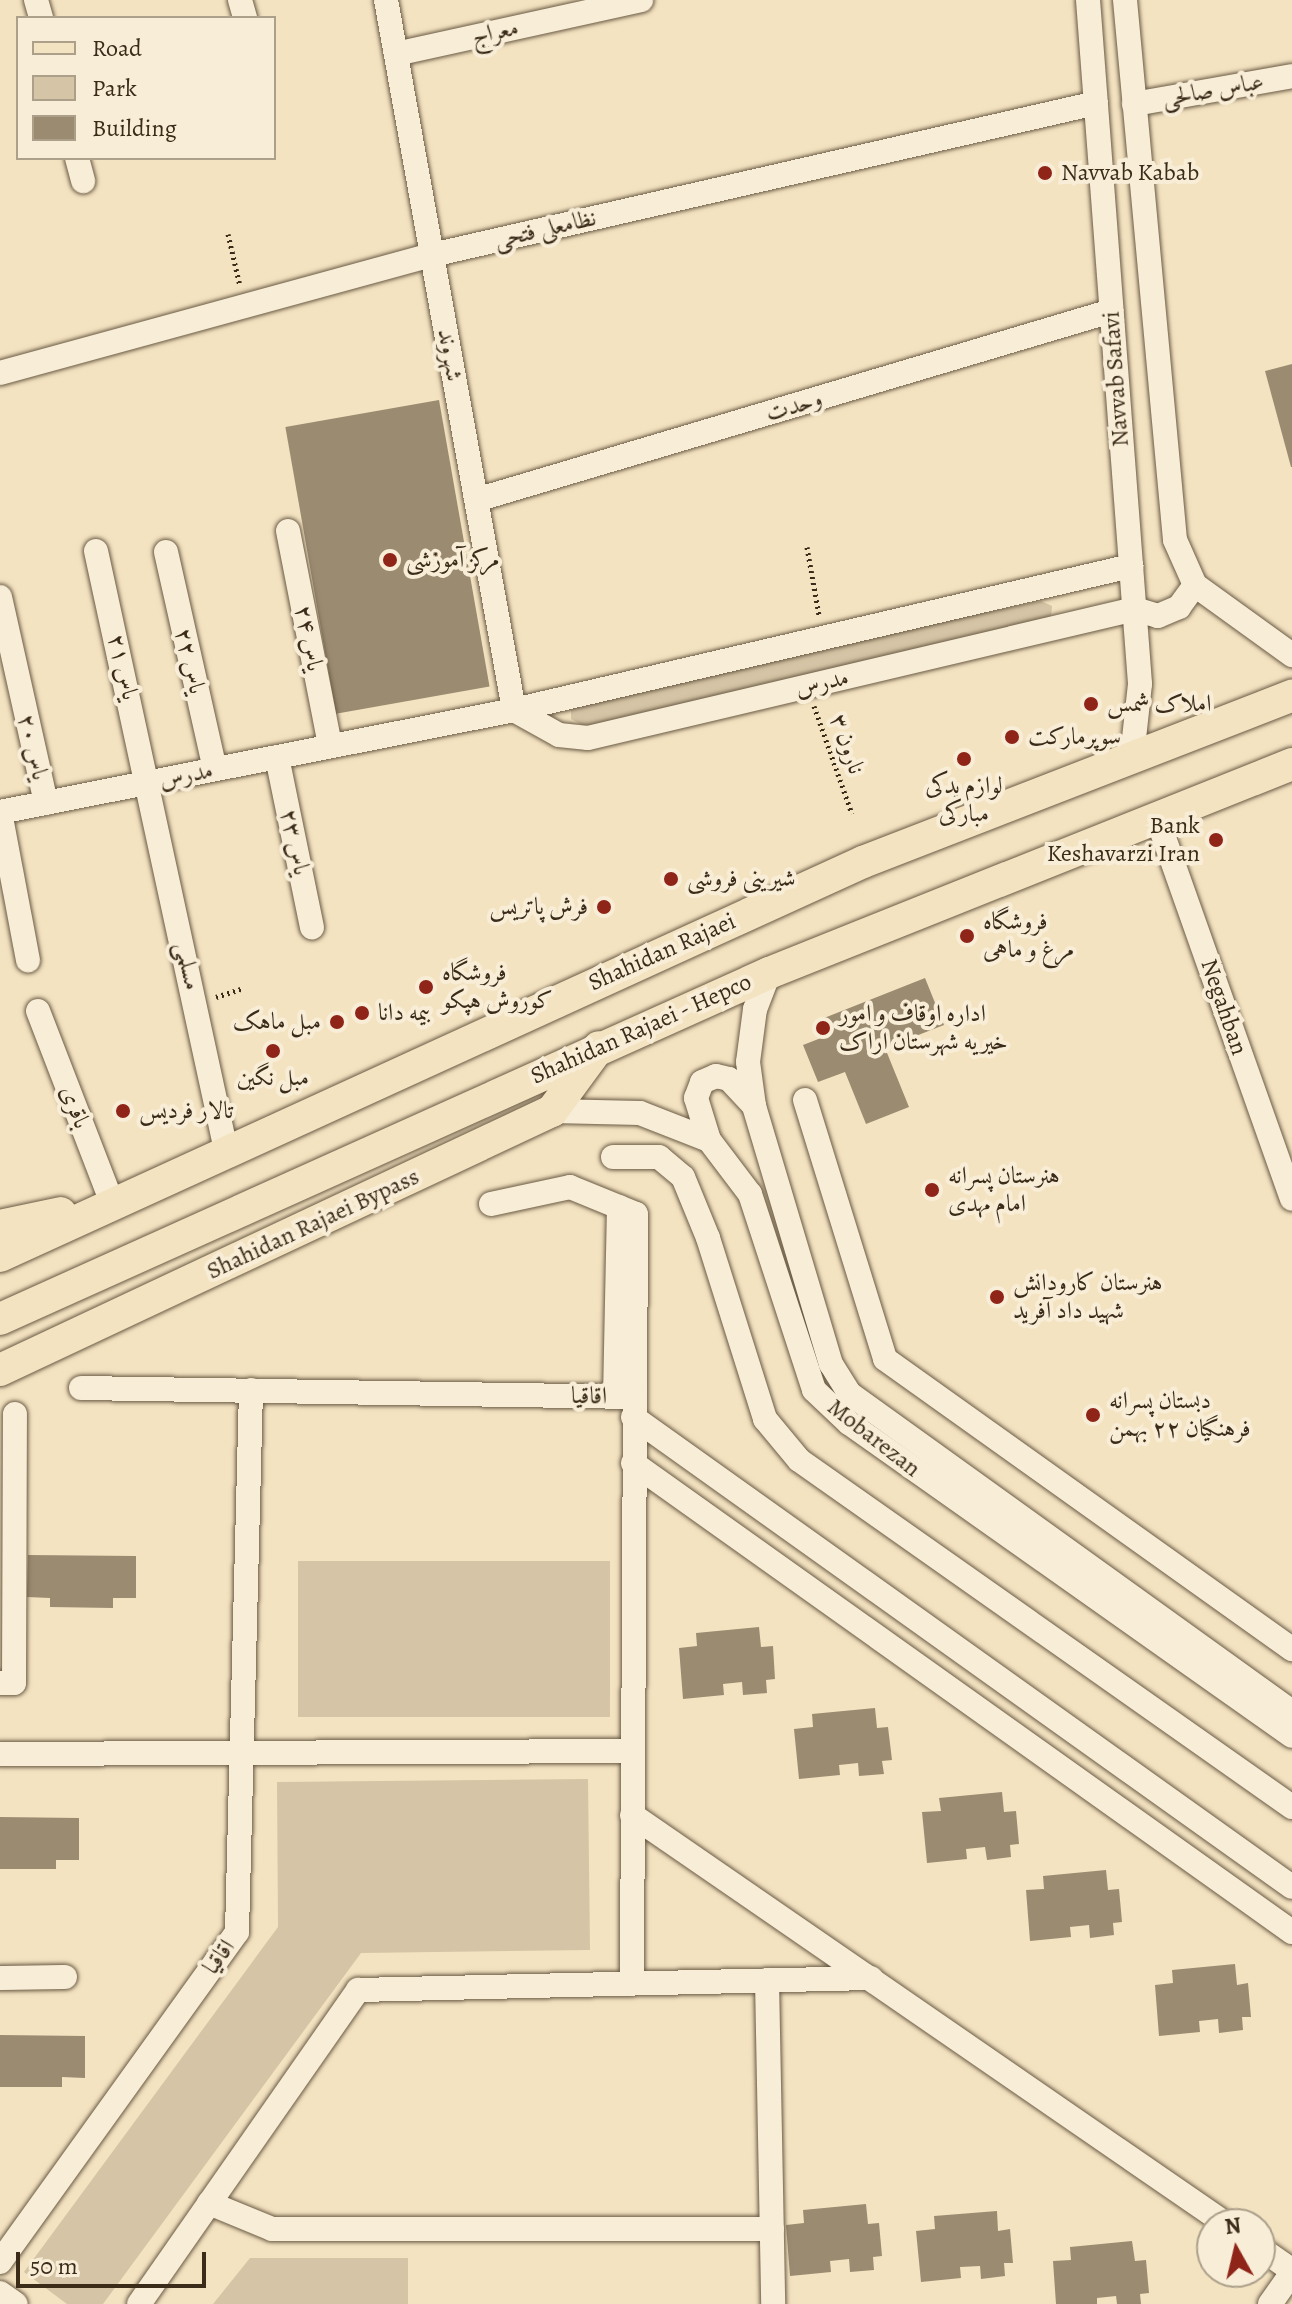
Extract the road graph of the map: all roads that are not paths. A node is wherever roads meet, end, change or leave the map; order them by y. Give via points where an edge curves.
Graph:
1 (386, 0) edge
2 (641, 0) edge
3 (1088, 0) edge
4 (1125, 0) edge
5 (396, 54) junction
6 (1292, 76) edge
7 (1096, 103) junction
8 (1134, 104) junction
9 (432, 255) junction
10 (1111, 311) junction
11 (0, 373) edge
12 (476, 500) junction
13 (288, 531) dead end
14 (96, 551) dead end
15 (166, 552) dead end
16 (1131, 566) junction
17 (1195, 585) junction
18 (0, 597) edge
19 (1135, 609) junction
20 (1292, 655) edge
21 (1292, 696) edge
22 (514, 710) junction
23 (330, 746) junction
24 (277, 757) junction
25 (1132, 757) junction
26 (1292, 764) edge
27 (215, 769) junction
28 (149, 782) junction
29 (46, 803) junction
30 (0, 812) edge
31 (1156, 815) junction
32 (312, 927) dead end
33 (28, 960) dead end
34 (769, 973) junction
35 (38, 1011) dead end
36 (600, 1046) junction
37 (805, 1100) dead end
38 (754, 1106) junction
39 (552, 1111) junction
40 (709, 1140) junction
41 (226, 1150) junction
42 (613, 1157) dead end
43 (1292, 1199) edge
44 (112, 1203) junction
45 (491, 1204) dead end
46 (0, 1226) edge
47 (0, 1256) edge
48 (0, 1319) edge
49 (0, 1370) edge
50 (81, 1388) dead end
51 (251, 1390) junction
52 (627, 1403) junction
53 (15, 1414) dead end
54 (633, 1463) junction
55 (1292, 1649) edge
56 (0, 1683) edge
57 (1292, 1712) edge
58 (1292, 1736) edge
59 (633, 1751) junction
60 (245, 1753) junction
61 (0, 1754) edge
62 (1292, 1807) edge
63 (632, 1815) junction
64 (1292, 1887) edge
65 (1292, 1932) edge
66 (65, 1977) dead end
67 (0, 1978) edge
68 (871, 1978) junction
69 (767, 1980) junction
70 (632, 1983) junction
71 (209, 2203) junction
72 (1203, 2208) edge
73 (772, 2229) junction
74 (0, 2262) edge
75 (1292, 2271) edge
76 (0, 2293) edge
77 (16, 2304) edge
78 (139, 2304) edge
79 (773, 2304) edge
80 (1270, 2304) edge

1 - 5 street, شهروند
2 - 5 street, معراج
3 - 7 street, Navvab Safavi
4 - 8 street, Navvab Safavi
5 - 9 street, شهروند
6 - 8 street, عباس صالحی
7 - 9 street, نظامعلی فتحی
7 - 10 street, Navvab Safavi
8 - 17 street, Navvab Safavi via 1175,540
9 - 11 street, نظامعلی فتحی
9 - 12 street, شهروند
10 - 12 street, وحدت
10 - 16 street, Navvab Safavi
12 - 22 street, شهروند
13 - 23 street, یاس ۲۴
14 - 28 street, یاس ۲۱
15 - 27 street, یاس ۲۲
16 - 19 street, Navvab Safavi
16 - 22 street, مدرس
17 - 19 street, مدرس via 1172,612 1158,616
17 - 20 street
18 - 29 street, یاس ۲۰
19 - 22 street, مدرس via 588,738 559,735
19 - 25 street, Navvab Safavi via 1140,684
21 - 25 main road, Shahidan Rajaei
22 - 23 street, مدرس
23 - 24 street, مدرس
24 - 27 street, مدرس
24 - 32 street, یاس ۲۳
25 - 41 main road, Shahidan Rajaei via 863,862
26 - 31 main road, Shahidan Rajaei - Hepco
27 - 28 street, مدرس
28 - 29 street, مدرس
28 - 41 street, مسلمی
29 - 30 street, مدرس
30 - 33 street
31 - 34 main road, Shahidan Rajaei - Hepco
31 - 43 street, Negahban
34 - 36 main road, Shahidan Rajaei - Hepco
34 - 38 street, Mobarezan via 755,1009 748,1062
35 - 44 street, باقری
36 - 39 main road, Shahidan Rajaei Bypass
36 - 48 main road, Shahidan Rajaei - Hepco
37 - 55 street via 885,1359
38 - 40 street via 729,1079 716,1076 702,1082 696,1098
38 - 57 street, Mobarezan via 831,1364 850,1394
39 - 40 street via 640,1113
39 - 49 main road, Shahidan Rajaei Bypass
40 - 58 street, Mobarezan via 750,1194 814,1390 849,1423
41 - 44 main road, Shahidan Rajaei
42 - 62 street via 659,1157 683,1177 708,1238 765,1419 799,1460
44 - 46 main road
44 - 47 main road, Shahidan Rajaei
45 - 52 street via 570,1187 628,1210
50 - 51 street
51 - 52 street, اقاقیا
51 - 60 street, اقاقیا
52 - 54 street, اقاقیا
52 - 64 street
53 - 56 street via 14,1683
54 - 59 street, اقاقیا
54 - 65 street
59 - 60 street
59 - 63 street, اقاقیا
60 - 61 street
60 - 74 street, اقاقیا via 237,1932
63 - 68 street
63 - 70 street, اقاقیا
66 - 67 street
68 - 69 street
68 - 72 street
69 - 70 street
69 - 73 street
70 - 71 street via 358,1990
71 - 73 street via 272,2229
71 - 78 street
73 - 79 street
75 - 80 street
76 - 77 street

